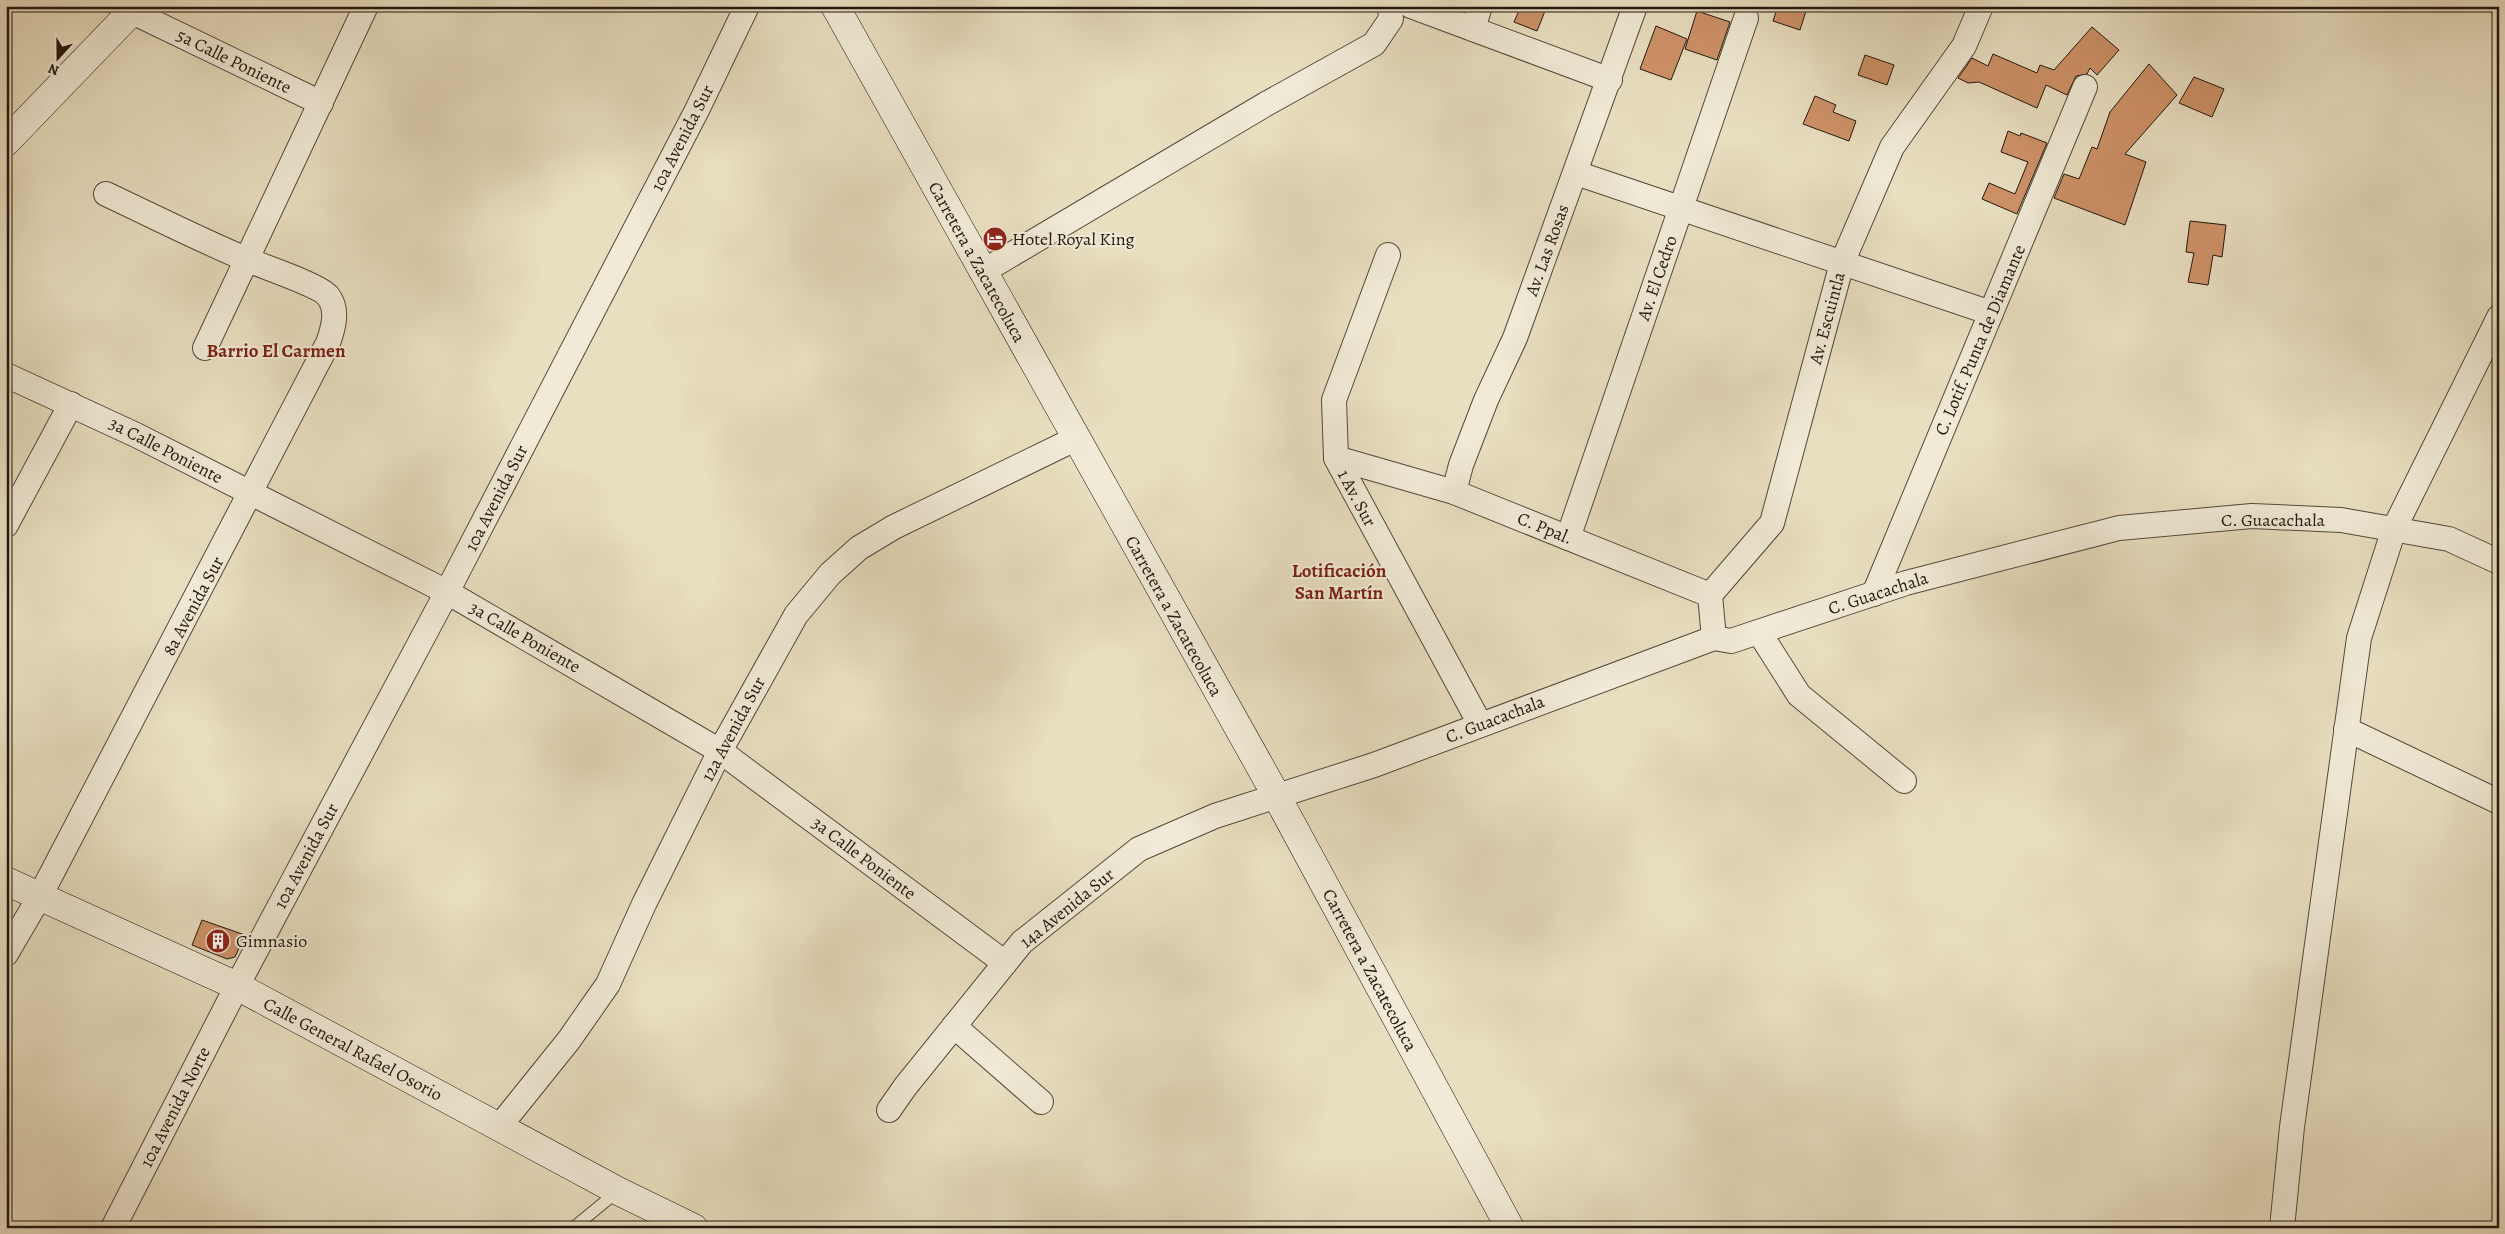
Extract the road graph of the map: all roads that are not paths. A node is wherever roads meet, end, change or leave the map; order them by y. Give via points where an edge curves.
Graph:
1 (366, 6) edge
2 (747, 6) edge
3 (835, 6) edge
4 (1390, 6) edge
5 (1411, 6) edge
6 (1480, 6) edge
7 (1635, 6) edge
8 (1981, 6) edge
9 (129, 8) edge
10 (1746, 18) dead end
11 (1474, 29) junction
12 (1610, 80) junction
13 (2085, 87) dead end
14 (321, 102) junction
15 (6, 142) edge
16 (1576, 173) junction
17 (106, 194) dead end
18 (1681, 208) junction
19 (1388, 255) dead end
20 (247, 260) junction
21 (1842, 263) junction
22 (982, 272) junction
23 (1991, 313) junction
24 (2499, 317) edge
25 (205, 348) dead end
26 (2492, 349) edge
27 (6, 375) edge
28 (71, 404) junction
29 (1075, 439) junction
30 (1336, 458) junction
31 (1454, 492) junction
32 (252, 494) junction
33 (6, 525) edge
34 (2394, 529) junction
35 (1568, 538) junction
36 (2499, 562) edge
37 (447, 592) junction
38 (1874, 594) junction
39 (1710, 595) junction
40 (1759, 632) junction
41 (1714, 638) junction
42 (1480, 724) junction
43 (2346, 729) junction
44 (720, 750) junction
45 (1904, 781) dead end
46 (1276, 795) junction
47 (2499, 802) edge
48 (6, 881) edge
49 (40, 896) junction
50 (6, 954) edge
51 (1005, 963) junction
52 (237, 986) junction
53 (954, 1026) junction
54 (1041, 1102) dead end
55 (889, 1110) dead end
56 (499, 1127) junction
57 (618, 1191) junction
58 (113, 1228) edge
59 (573, 1228) edge
60 (694, 1228) edge
61 (1510, 1228) edge
62 (2282, 1228) edge

1 - 14 street
2 - 37 street, 10a Avenida Sur via 697,110
3 - 22 main road, Carretera a Zacatecoluca
4 - 22 street via 1391,19 1374,44 1257,109
5 - 11 street
6 - 11 street
7 - 12 street, Av. Las Rosas
8 - 21 street, Av. Escuintla via 1964,46 1892,147
9 - 14 street, 5a Calle Poniente
9 - 15 main road
10 - 18 street, Av. El Cedro
11 - 12 street
12 - 16 street, Av. Las Rosas
13 - 23 street, C. Lotif. Punta de Diamante
14 - 20 street
16 - 18 street
16 - 31 street, Av. Las Rosas via 1515,338 1461,465
17 - 20 street
18 - 21 street
18 - 35 street, Av. El Cedro
19 - 30 street, 1 Av. Sur via 1334,400
20 - 25 street
20 - 32 street, 8a Avenida Sur via 328,295 334,325
21 - 23 street
21 - 39 street, Av. Escuintla via 1772,523
22 - 29 main road, Carretera a Zacatecoluca
23 - 38 street, C. Lotif. Punta de Diamante
24 - 26 street
26 - 34 street
27 - 28 street, 3a Calle Poniente
28 - 32 street, 3a Calle Poniente
28 - 33 street
29 - 44 street, 12a Avenida Sur via 894,527 859,548 830,574 796,615
29 - 46 main road, Carretera a Zacatecoluca
30 - 31 street, C. Ppal.
30 - 42 street, 1 Av. Sur
31 - 35 street, C. Ppal.
32 - 37 street, 3a Calle Poniente
32 - 49 street, 8a Avenida Sur
34 - 36 street, C. Guacachala via 2449,539
34 - 38 street, C. Guacachala via 2340,520 2252,516 2119,528
34 - 43 street via 2358,638
35 - 39 street, C. Ppal.
37 - 44 street, 3a Calle Poniente
37 - 52 street, 10a Avenida Sur
38 - 40 street, C. Guacachala
39 - 41 street
40 - 41 street, C. Guacachala via 1731,641
40 - 45 street via 1799,695
41 - 42 street, C. Guacachala
42 - 46 street, C. Guacachala via 1374,765
43 - 47 street
43 - 62 street via 2292,1127
44 - 51 street, 3a Calle Poniente
44 - 56 street, 12a Avenida Sur via 608,984 569,1040
46 - 51 street, 14a Avenida Sur via 1215,816 1139,849 1022,942
46 - 61 main road, Carretera a Zacatecoluca
48 - 49 main road, Calle General Rafael Osorio
49 - 50 street, 8a Avenida Sur
49 - 52 main road, Calle General Rafael Osorio
51 - 53 street, 14a Avenida Sur
52 - 56 main road, Calle General Rafael Osorio
52 - 58 street, 10a Avenida Norte
53 - 54 street
53 - 55 street, 14a Avenida Sur
56 - 57 main road, Calle General Rafael Osorio
57 - 59 lane
57 - 60 main road, Calle General Rafael Osorio

